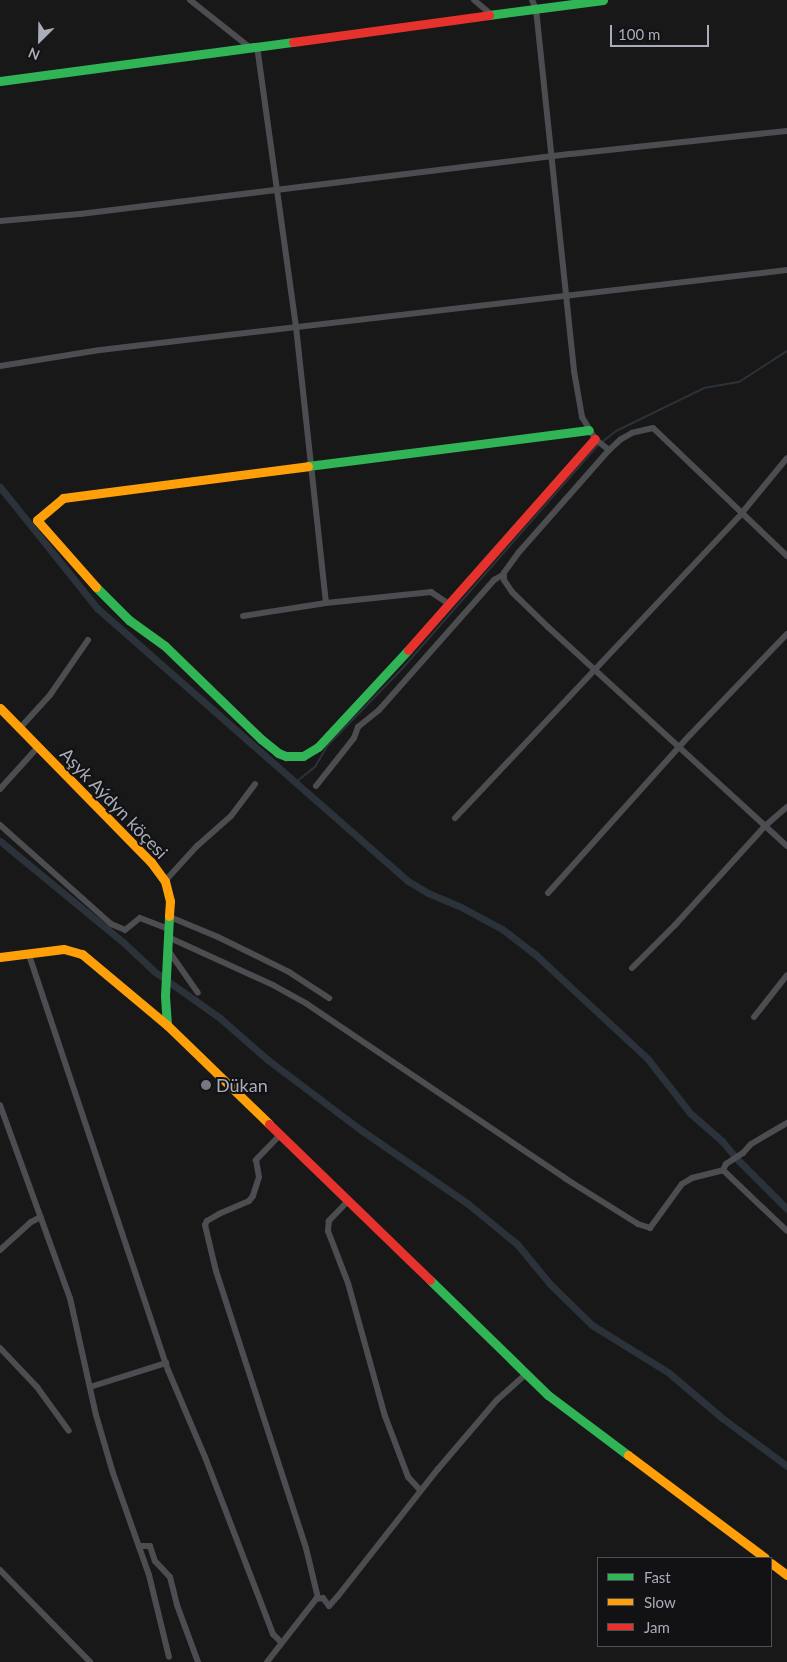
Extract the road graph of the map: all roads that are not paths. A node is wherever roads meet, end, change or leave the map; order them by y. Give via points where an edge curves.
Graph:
1 (190, 0) edge
2 (474, 0) edge
3 (532, 0) edge
4 (603, 0) edge
5 (536, 9) junction
6 (492, 15) junction
7 (253, 47) junction
8 (0, 81) edge
9 (787, 131) edge
10 (551, 156) junction
11 (276, 190) junction
12 (0, 221) edge
13 (787, 270) edge
14 (566, 297) junction
15 (296, 327) junction
16 (0, 366) edge
17 (590, 430) junction
18 (596, 440) junction
19 (608, 449) junction
20 (787, 458) edge
21 (311, 466) junction
22 (741, 514) junction
23 (787, 556) edge
24 (504, 577) junction
25 (326, 603) junction
26 (449, 604) junction
27 (244, 616) dead end
28 (787, 634) edge
29 (88, 640) dead end
30 (595, 671) junction
31 (0, 708) edge
32 (20, 728) junction
33 (38, 746) junction
34 (681, 748) junction
35 (255, 784) dead end
36 (316, 786) dead end
37 (0, 789) edge
38 (787, 807) edge
39 (455, 818) dead end
40 (0, 825) edge
41 (765, 826) junction
42 (787, 846) edge
43 (165, 881) junction
44 (548, 894) dead end
45 (170, 916) junction
46 (170, 933) junction
47 (167, 954) junction
48 (29, 956) junction
49 (0, 958) edge
50 (632, 968) dead end
51 (787, 975) edge
52 (198, 992) dead end
53 (329, 998) dead end
54 (754, 1017) dead end
55 (168, 1025) junction
56 (0, 1105) edge
57 (787, 1123) edge
58 (280, 1135) junction
59 (723, 1170) junction
60 (348, 1201) junction
61 (41, 1217) junction
62 (787, 1231) edge
63 (0, 1250) edge
64 (0, 1348) edge
65 (166, 1363) junction
66 (526, 1374) junction
67 (90, 1387) junction
68 (69, 1431) dead end
69 (420, 1490) junction
70 (138, 1546) junction
71 (764, 1557) edge
72 (772, 1564) edge
73 (0, 1570) edge
74 (787, 1575) edge
75 (318, 1598) junction
76 (281, 1642) junction
77 (169, 1657) dead end
78 (90, 1662) edge
79 (198, 1662) edge
80 (267, 1662) edge

1 - 7 street
2 - 6 street
3 - 5 street
4 - 5 street
5 - 6 street
5 - 10 street
6 - 7 street
7 - 8 street
7 - 11 street
9 - 10 street
10 - 11 street
10 - 14 street
11 - 12 street
11 - 15 street
13 - 14 street
14 - 15 street
14 - 17 street via 582,417
15 - 16 street via 100,350
15 - 21 street
17 - 18 street
17 - 21 street
18 - 19 street
18 - 26 street
19 - 22 street via 632,433 653,428
19 - 24 street via 519,552
20 - 22 street
21 - 25 street
21 - 26 street via 63,498 36,520 129,620 165,646 261,739 286,756 303,756 318,746 362,702
22 - 23 street
22 - 30 street
24 - 30 street via 512,592
24 - 36 street via 494,580 379,710 358,727 354,738
25 - 26 street via 432,592
25 - 27 street
28 - 34 street
29 - 32 street via 50,695
30 - 34 street
30 - 39 street
31 - 32 street, Aşyk Aýdyn köçesi
32 - 33 street, Aşyk Aýdyn köçesi
33 - 37 street
33 - 43 street, Aşyk Aýdyn köçesi via 151,862
34 - 41 street
34 - 44 street
35 - 43 street via 231,816
38 - 41 street
40 - 46 street via 111,924 125,930 140,918
41 - 42 street
41 - 50 street
43 - 45 street, Aşyk Aýdyn köçesi
45 - 46 street, Aşyk Aýdyn köçesi
45 - 53 street via 289,972
46 - 47 street, Aşyk Aýdyn köçesi
46 - 59 street via 307,1004 638,1224 650,1228 682,1184
47 - 52 street
47 - 55 street, Aşyk Aýdyn köçesi via 165,996
48 - 49 street
48 - 55 street via 64,949 82,954
48 - 65 street
51 - 54 street
55 - 58 street
56 - 61 street
57 - 59 street via 752,1144
58 - 60 street
58 - 75 street via 256,1160 259,1177 253,1196 205,1225 216,1271 306,1548
59 - 62 street
60 - 66 street
60 - 69 street via 329,1221 328,1231 348,1283 385,1416 408,1477
61 - 63 street
61 - 67 street via 70,1298
64 - 68 street via 37,1387
65 - 67 street
65 - 76 street via 273,1634
66 - 69 street via 497,1400
66 - 71 street via 548,1395
67 - 70 street via 113,1472
69 - 75 street via 329,1606 323,1598
70 - 77 street via 160,1612
70 - 79 street via 150,1546 155,1561 170,1577
72 - 74 street
73 - 78 street
75 - 76 street
76 - 80 street

